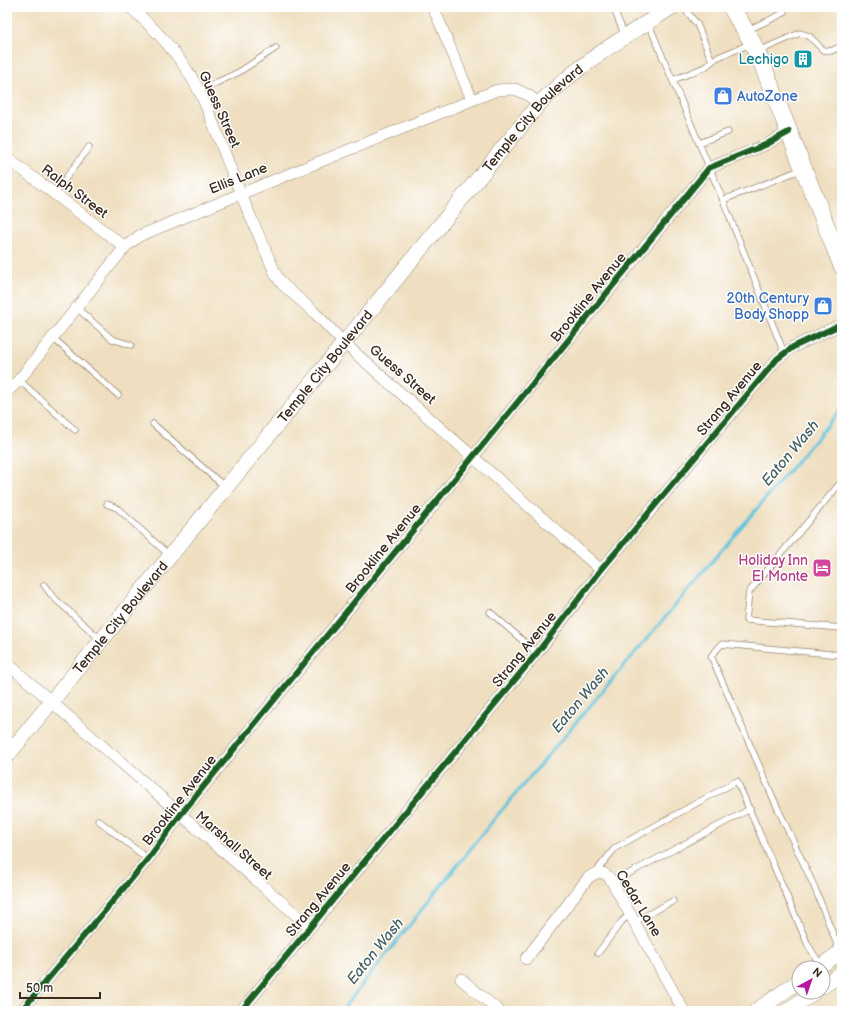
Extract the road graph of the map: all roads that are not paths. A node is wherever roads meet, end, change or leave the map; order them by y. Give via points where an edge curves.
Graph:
1 (130, 7) edge
2 (432, 7) edge
3 (613, 7) edge
4 (672, 7) edge
5 (683, 7) edge
6 (731, 7) edge
7 (782, 7) edge
8 (648, 22) junction
9 (625, 36) junction
10 (752, 42) junction
11 (842, 46) edge
12 (276, 48) dead end
13 (712, 61) junction
14 (673, 80) junction
15 (198, 91) junction
16 (472, 100) junction
17 (539, 104) junction
18 (728, 132) dead end
19 (789, 132) junction
20 (699, 143) junction
21 (89, 147) dead end
22 (7, 158) edge
23 (709, 168) junction
24 (804, 169) junction
25 (240, 193) junction
26 (54, 195) junction
27 (723, 200) junction
28 (125, 247) junction
29 (842, 266) edge
30 (77, 308) junction
31 (842, 324) edge
32 (53, 338) junction
33 (344, 343) junction
34 (131, 345) dead end
35 (784, 353) junction
36 (19, 380) junction
37 (7, 392) edge
38 (118, 395) dead end
39 (153, 424) dead end
40 (75, 430) dead end
41 (473, 456) junction
42 (842, 481) edge
43 (226, 488) junction
44 (107, 504) dead end
45 (170, 556) junction
46 (601, 570) junction
47 (44, 585) dead end
48 (490, 612) dead end
49 (842, 628) edge
50 (102, 640) junction
51 (537, 652) junction
52 (842, 655) edge
53 (7, 662) edge
54 (52, 702) junction
55 (7, 756) edge
56 (750, 809) junction
57 (180, 814) junction
58 (98, 820) dead end
59 (148, 859) junction
60 (595, 873) junction
61 (613, 882) junction
62 (673, 901) dead end
63 (632, 918) junction
64 (310, 927) junction
65 (841, 952) edge
66 (598, 953) dead end
67 (526, 959) dead end
68 (816, 960) edge
69 (829, 960) edge
70 (842, 973) edge
71 (461, 979) dead end
72 (831, 981) edge
73 (791, 987) edge
74 (802, 1000) edge
75 (21, 1011) edge
76 (241, 1011) edge
77 (499, 1011) edge
78 (684, 1011) edge
79 (756, 1011) edge
80 (786, 1011) edge

1 - 15 street, Guess Street via 174,52
2 - 16 street
3 - 9 lane
4 - 8 main road, Temple City Boulevard
5 - 13 lane via 697,24
6 - 10 main road
7 - 10 lane via 784,12
8 - 9 main road, Temple City Boulevard
8 - 14 lane
9 - 17 main road, Temple City Boulevard via 570,76
10 - 11 lane via 800,33 808,36 823,50 831,51
10 - 13 lane
10 - 19 main road
12 - 15 lane via 238,72
13 - 14 lane
14 - 20 lane
15 - 25 street, Guess Street
16 - 17 street, Ellis Lane via 497,90 515,89
16 - 25 street, Ellis Lane
17 - 33 main road, Temple City Boulevard
18 - 20 lane
19 - 23 street, Brookline Avenue via 765,145
19 - 24 main road
20 - 23 lane
21 - 26 lane
22 - 26 street, Ralph Street
23 - 27 lane
23 - 41 street, Brookline Avenue
24 - 27 lane
24 - 29 main road
25 - 28 street, Ellis Lane via 139,236
25 - 33 street, Guess Street via 276,275 283,285
26 - 28 street, Ralph Street
27 - 35 lane
28 - 30 street, Ellis Lane
30 - 32 street, Ellis Lane
30 - 34 lane via 112,339
31 - 35 street, Strang Avenue
32 - 36 street, Ellis Lane
32 - 38 lane
33 - 41 street, Guess Street
33 - 43 main road, Temple City Boulevard
35 - 46 street, Strang Avenue
36 - 37 street, Ellis Lane
36 - 40 lane
39 - 43 lane
41 - 46 street, Guess Street
41 - 57 street, Brookline Avenue
42 - 49 lane via 749,592 746,620
43 - 45 main road, Temple City Boulevard
44 - 45 lane via 118,508
45 - 50 main road, Temple City Boulevard
46 - 51 street, Strang Avenue
47 - 50 lane via 52,596
48 - 51 lane
50 - 54 main road, Temple City Boulevard
51 - 64 street, Strang Avenue
52 - 65 lane via 722,644 711,656
53 - 54 street, Marshall Street
54 - 55 main road, Temple City Boulevard
54 - 57 street, Marshall Street
56 - 60 lane via 737,781 615,848
56 - 61 lane
56 - 68 lane
57 - 59 street, Brookline Avenue
57 - 64 street, Marshall Street
58 - 59 lane
59 - 75 street, Brookline Avenue
60 - 61 street, Cedar Lane via 602,872
60 - 67 street, Cedar Lane via 588,878
61 - 63 street, Cedar Lane
62 - 63 lane
63 - 66 lane via 622,921
63 - 78 street, Cedar Lane
64 - 76 street, Strang Avenue
65 - 69 main road
70 - 72 main road
71 - 77 street
73 - 79 main road
74 - 80 main road

